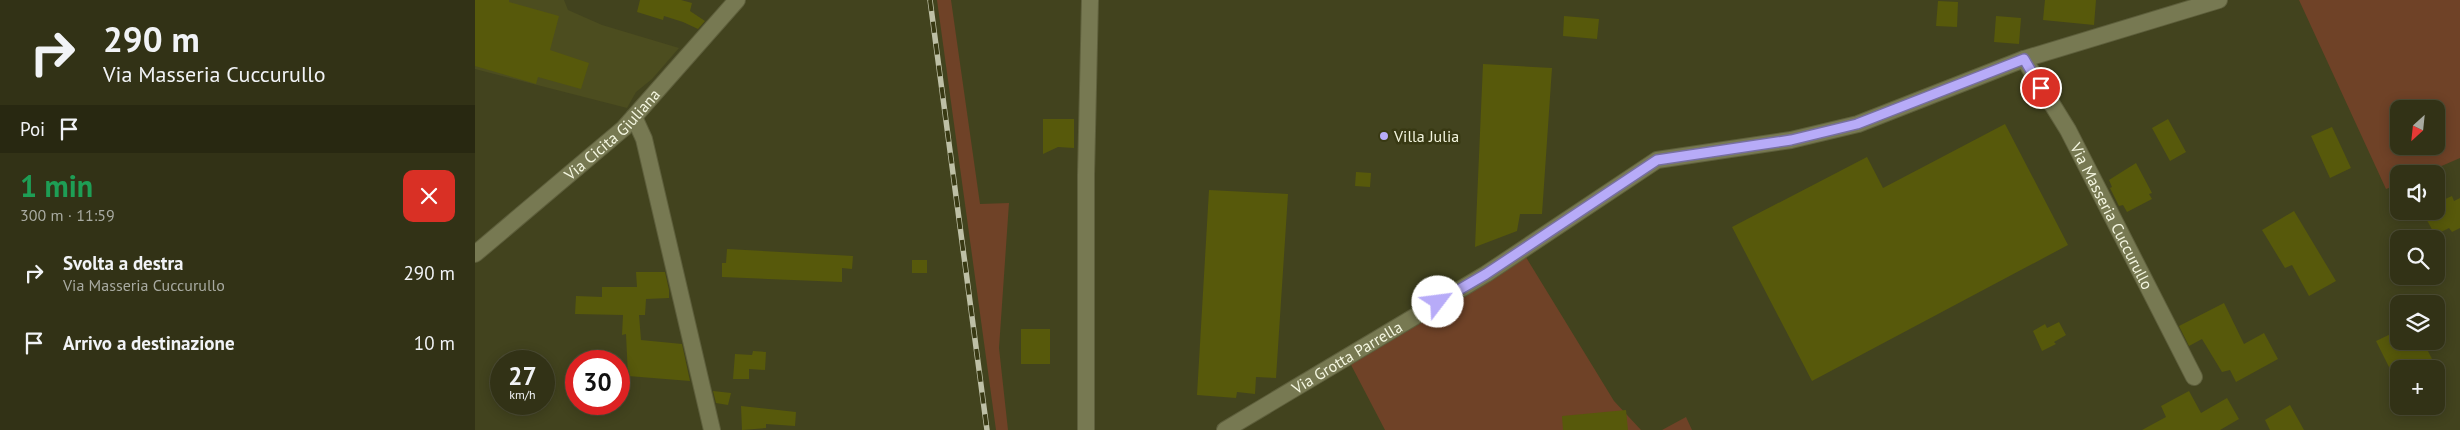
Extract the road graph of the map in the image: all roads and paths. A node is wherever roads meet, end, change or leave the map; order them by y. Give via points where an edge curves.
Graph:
1 (737, 0) edge
2 (1090, 0) edge
3 (2219, 0) edge
4 (2024, 59) junction
5 (634, 117) junction
6 (475, 254) edge
7 (2194, 377) dead end
8 (712, 430) edge
9 (1086, 430) edge
10 (1225, 430) edge

1 - 5 street, Via Cicita Giuliana
2 - 9 street
3 - 4 street, Via Grotta Parrella
4 - 7 street, Via Masseria Cuccurullo via 2068,130
4 - 10 street, Via Grotta Parrella via 1857,124 1791,140 1657,160 1486,274
5 - 6 street, Via Cicita Giuliana
5 - 8 street via 644,139

